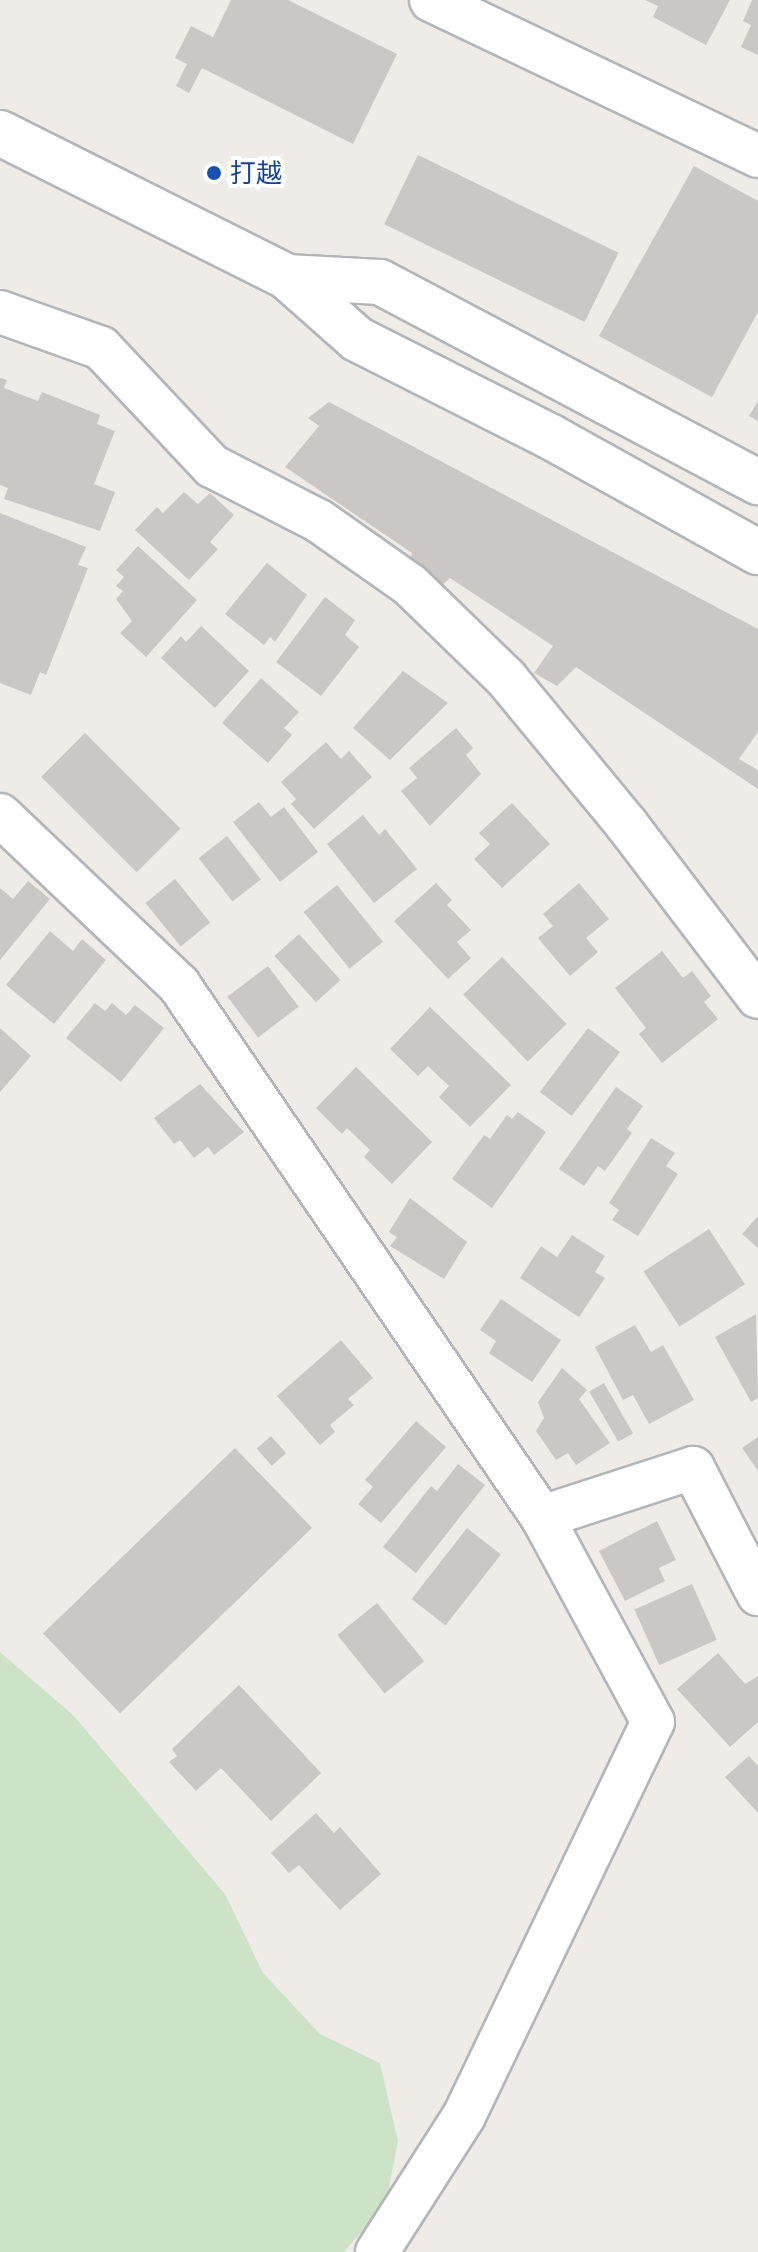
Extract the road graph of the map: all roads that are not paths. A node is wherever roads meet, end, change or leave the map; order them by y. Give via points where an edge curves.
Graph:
1 (431, 0) edge
2 (0, 133) edge
3 (758, 156) edge
4 (287, 277) junction
5 (0, 312) edge
6 (758, 482) edge
7 (758, 552) edge
8 (0, 815) edge
9 (758, 997) edge
10 (542, 1517) junction
11 (758, 1594) edge
12 (377, 2252) edge

1 - 3 street
2 - 4 street
4 - 6 street via 380,282
4 - 7 street via 357,339 551,437
5 - 9 street via 101,348 212,466 319,521 410,585 506,678
8 - 10 street via 179,985
10 - 11 street via 693,1468
10 - 12 street via 653,1722 464,2116

